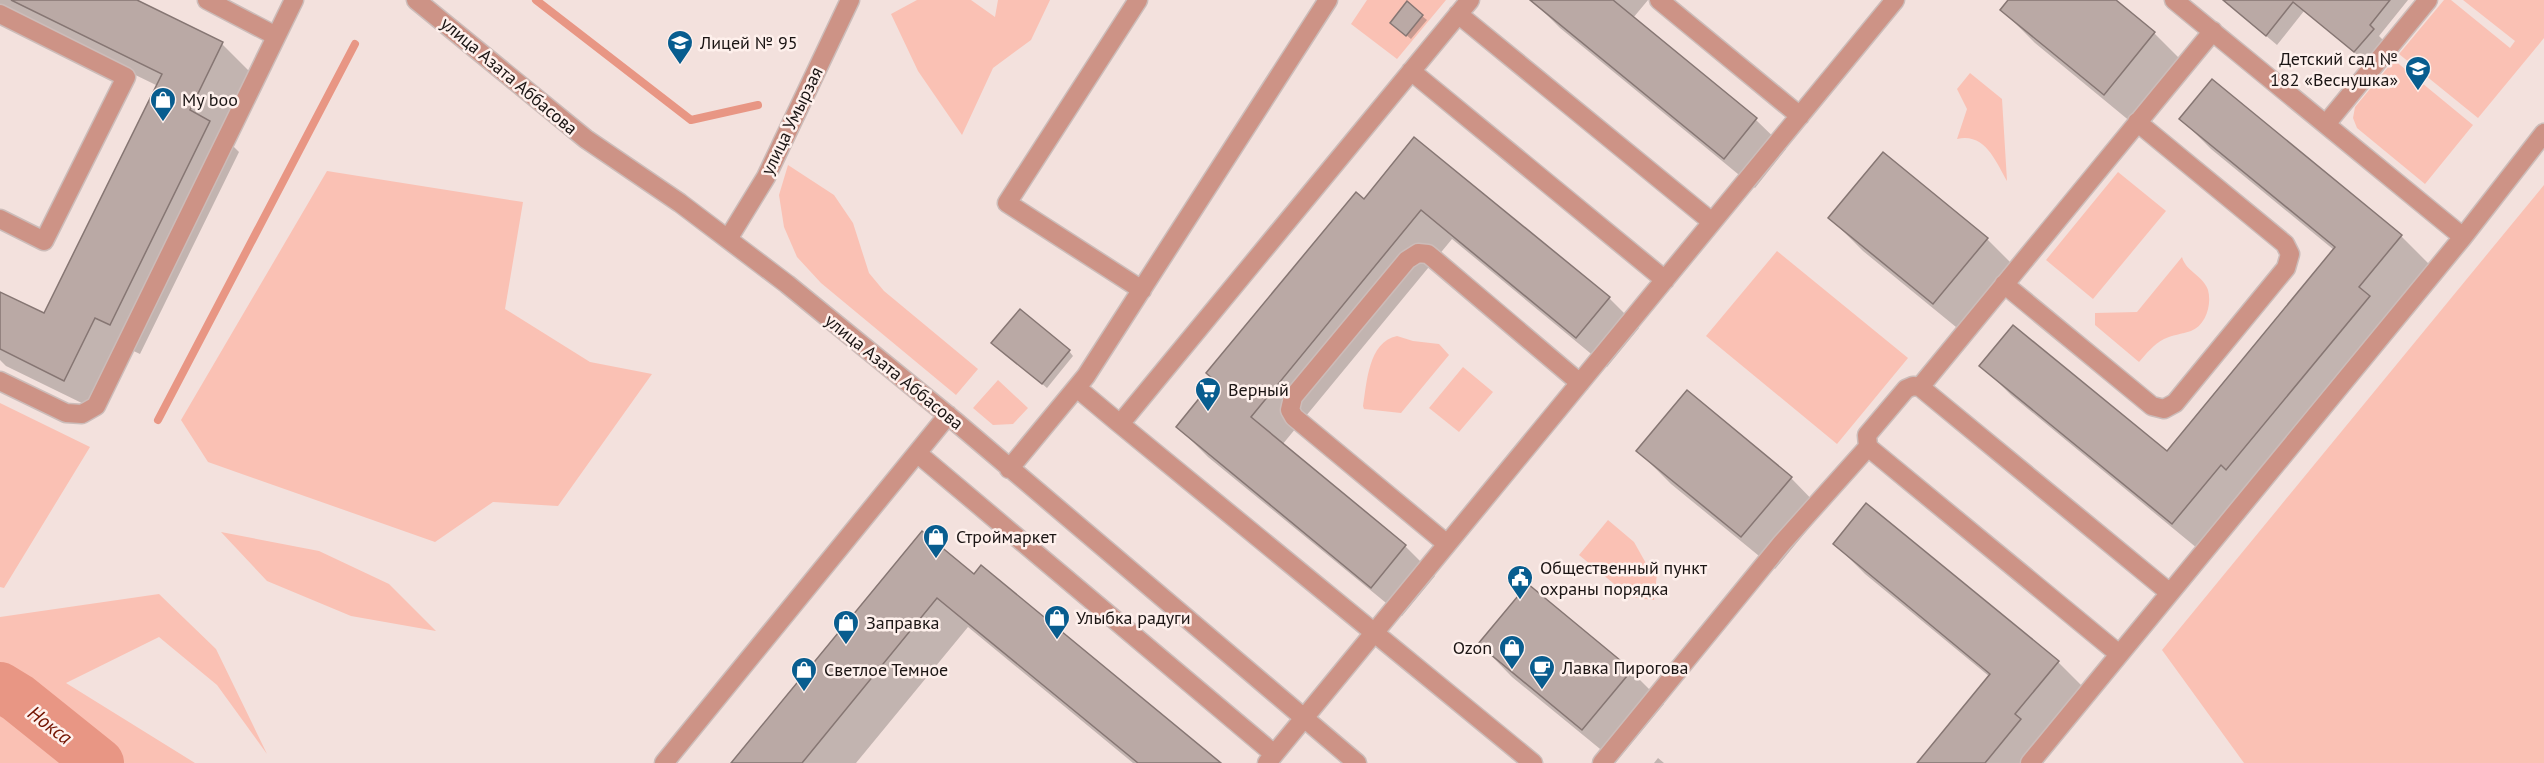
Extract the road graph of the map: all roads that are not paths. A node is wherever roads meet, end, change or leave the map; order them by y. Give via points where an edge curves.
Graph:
1 (207, 0) edge
2 (294, 0) edge
3 (416, 0) edge
4 (850, 0) edge
5 (1138, 0) edge
6 (1328, 0) edge
7 (1659, 0) edge
8 (1895, 0) edge
9 (2174, 0) edge
10 (2428, 0) edge
11 (1464, 7) edge
12 (0, 14) edge
13 (2213, 31) junction
14 (276, 36) junction
15 (1411, 71) junction
16 (1800, 116) junction
17 (2137, 123) junction
18 (2326, 124) junction
19 (2544, 134) edge
20 (0, 219) edge
21 (1712, 222) junction
22 (2463, 237) junction
23 (728, 239) junction
24 (1665, 280) junction
25 (2004, 284) junction
26 (1142, 290) junction
27 (0, 381) edge
28 (1580, 383) junction
29 (1920, 387) junction
30 (1077, 388) junction
31 (948, 415) junction
32 (1120, 424) junction
33 (1868, 447) junction
34 (917, 453) junction
35 (1009, 469) junction
36 (1447, 544) junction
37 (2170, 593) junction
38 (1374, 633) junction
39 (2119, 654) junction
40 (1303, 719) junction
41 (1270, 758) edge
42 (1354, 761) edge
43 (664, 763) edge
44 (1533, 763) edge
45 (1602, 763) edge
46 (2030, 763) edge

1 - 14 street
2 - 14 street
3 - 23 street, улица Азата Аббасова via 586,139
4 - 23 street, улица Умырзая via 766,177
5 - 26 street via 1007,203
6 - 26 street
7 - 16 street
8 - 16 street
9 - 13 street
10 - 18 street
11 - 15 street
11 - 21 street
12 - 20 street via 126,76 44,241
13 - 17 street
13 - 18 street
14 - 27 street via 96,406 82,414 66,413
15 - 24 street
15 - 32 street
16 - 21 street
17 - 25 street
17 - 25 street via 2285,244 2290,254 2286,268 2175,403 2170,408 2158,409
18 - 22 street
19 - 22 street
21 - 24 street
22 - 37 street
23 - 31 street, улица Азата Аббасова
24 - 28 street
25 - 29 street
26 - 30 street
28 - 36 street
28 - 36 street via 1428,254 1418,253 1407,260 1293,397 1290,410 1294,417
29 - 33 street via 1906,389 1867,435
29 - 37 street
30 - 32 street
30 - 35 street
31 - 34 street
31 - 35 street, улица Азата Аббасова
32 - 38 street
33 - 39 street
33 - 45 street via 1782,543
34 - 41 street
34 - 43 street
35 - 40 street, улица Азата Аббасова
36 - 38 street
37 - 39 street
38 - 40 street
38 - 44 street
39 - 46 street
40 - 41 street
40 - 42 street, улица Азата Аббасова

